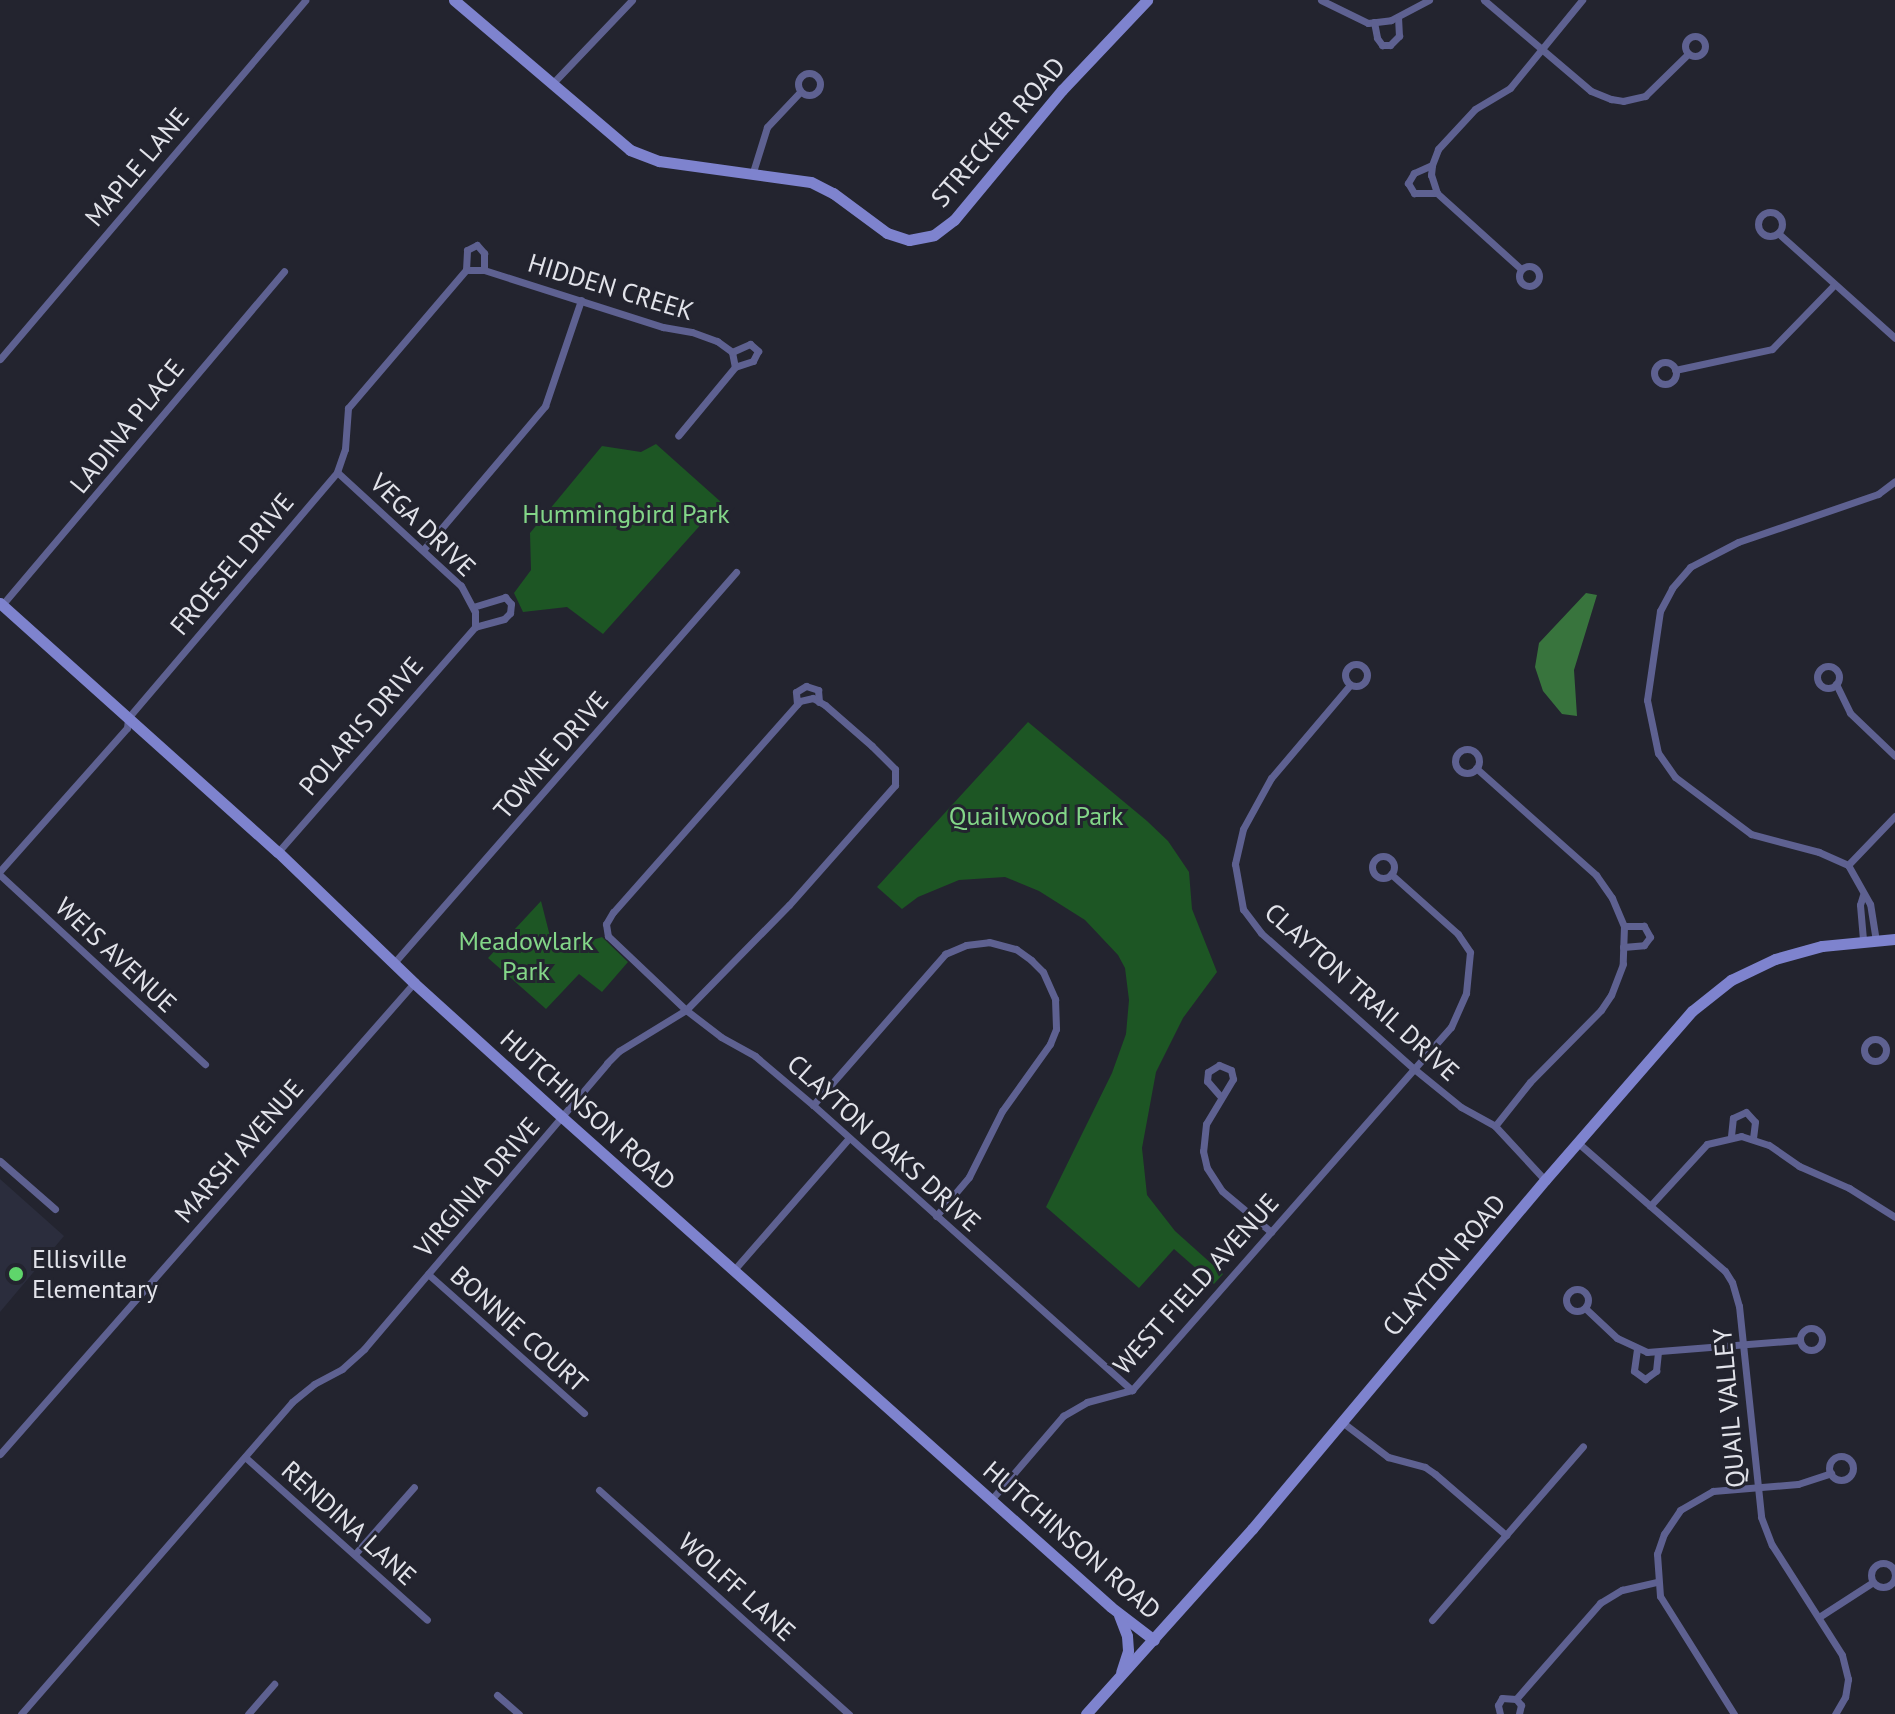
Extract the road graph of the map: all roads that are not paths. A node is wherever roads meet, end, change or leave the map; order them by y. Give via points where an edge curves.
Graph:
1 (305, 0) edge
2 (454, 0) edge
3 (632, 0) edge
4 (1147, 0) edge
5 (1321, 0) edge
6 (1429, 0) edge
7 (1484, 0) edge
8 (1582, 0) edge
9 (1398, 17) junction
10 (1374, 22) junction
11 (1545, 49) junction
12 (1688, 54) dead end
13 (550, 86) junction
14 (800, 92) dead end
15 (1432, 165) junction
16 (753, 172) junction
17 (1437, 193) junction
18 (1778, 233) dead end
19 (1521, 269) dead end
20 (466, 270) junction
21 (484, 270) junction
22 (284, 271) dead end
23 (1834, 285) junction
24 (581, 300) junction
25 (1895, 338) edge
26 (732, 352) junction
27 (0, 359) edge
28 (735, 364) junction
29 (1675, 370) dead end
30 (678, 436) dead end
31 (337, 472) junction
32 (1895, 481) edge
33 (423, 550) junction
34 (736, 572) dead end
35 (1, 604) edge
36 (474, 609) junction
37 (475, 627) junction
38 (1836, 684) dead end
39 (1350, 685) dead end
40 (819, 702) junction
41 (797, 704) junction
42 (128, 718) junction
43 (1895, 756) edge
44 (1476, 768) dead end
45 (1895, 816) edge
46 (278, 852) junction
47 (1848, 865) junction
48 (0, 873) edge
49 (1391, 874) dead end
50 (1863, 895) junction
51 (1624, 926) junction
52 (607, 931) joint
53 (1895, 939) edge
54 (1876, 941) junction
55 (1863, 942) junction
56 (1623, 947) junction
57 (393, 964) junction
58 (414, 983) junction
59 (686, 1010) junction
60 (1895, 1039) edge
61 (1885, 1044) dead end
62 (205, 1064) dead end
63 (1413, 1068) junction
64 (1221, 1097) junction
65 (813, 1105) junction
66 (563, 1118) junction
67 (1495, 1126) junction
68 (1731, 1136) junction
69 (1753, 1138) junction
70 (848, 1139) junction
71 (1577, 1142) junction
72 (0, 1161) edge
73 (1545, 1180) junction
74 (1650, 1206) junction
75 (55, 1209) dead end
76 (936, 1216) junction
77 (1895, 1217) edge
78 (1271, 1232) junction
79 (733, 1271) junction
80 (428, 1274) junction
81 (1585, 1308) dead end
82 (1800, 1340) dead end
83 (1743, 1345) junction
84 (1637, 1349) junction
85 (1658, 1353) junction
86 (1132, 1390) junction
87 (584, 1413) dead end
88 (1342, 1422) junction
89 (1583, 1446) dead end
90 (0, 1454) edge
91 (245, 1457) junction
92 (1831, 1473) dead end
93 (1757, 1485) junction
94 (414, 1487) dead end
95 (599, 1490) dead end
96 (991, 1500) junction
97 (1506, 1535) junction
98 (355, 1554) junction
99 (1657, 1582) junction
100 (1873, 1582) dead end
101 (1117, 1611) junction
102 (1819, 1617) junction
103 (427, 1620) dead end
104 (1432, 1620) dead end
105 (1154, 1640) junction
106 (1118, 1679) junction
107 (274, 1684) dead end
108 (497, 1695) dead end
109 (1516, 1699) junction
110 (21, 1714) edge
111 (248, 1714) edge
112 (519, 1714) edge
113 (849, 1714) edge
114 (1086, 1714) edge
115 (1500, 1714) edge
116 (1519, 1714) edge
117 (1734, 1714) edge
118 (1835, 1714) edge

1 - 27 street, MAPLE LANE
2 - 13 street, STRECKER ROAD
3 - 13 street
4 - 16 street, STRECKER ROAD via 1062,90 965,208 934,235 897,237 811,182
5 - 10 street
6 - 9 street
7 - 11 street
8 - 11 street
9 - 10 street
9 - 10 street via 1399,36 1390,45 1377,38
11 - 12 street via 1591,91 1623,101 1645,96
11 - 15 street via 1510,88 1469,116 1438,149
13 - 16 street, STRECKER ROAD via 614,140 644,157
14 - 16 street via 767,127
15 - 17 street
15 - 17 street via 1410,177 1408,187
17 - 19 street
18 - 23 street
20 - 21 street, HIDDEN CREEK
20 - 21 street, FROESEL DRIVE via 467,250 477,245 484,253
20 - 31 street, FROESEL DRIVE via 348,408
21 - 24 street, HIDDEN CREEK
22 - 35 street, LADINA PLACE
23 - 25 street
23 - 29 street via 1772,349
24 - 26 street, HIDDEN CREEK via 692,332
24 - 33 street via 545,406
26 - 28 street
26 - 28 street, HIDDEN CREEK via 750,344 758,351 753,361
28 - 30 street
31 - 33 street, VEGA DRIVE
31 - 42 street, FROESEL DRIVE
32 - 47 street via 1878,494 1738,542 1690,567 1660,611 1647,700 1658,753 1675,777 1751,834
33 - 36 street, VEGA DRIVE via 461,586
34 - 57 street, TOWNE DRIVE
35 - 42 street, HUTCHINSON ROAD
36 - 37 street
36 - 37 street, POLARIS DRIVE via 505,597 511,604 504,619
37 - 46 street, POLARIS DRIVE
38 - 43 street via 1850,713
39 - 63 street, CLAYTON TRAIL DRIVE via 1271,778 1256,804 1236,852 1237,886 1243,909 1261,933
40 - 41 street via 813,698
40 - 41 street, VIRGINIA DRIVE via 818,690 806,686 796,692
40 - 59 street, VIRGINIA DRIVE via 890,764 897,776 895,785 789,905
41 - 52 street, VIRGINIA DRIVE via 613,912
42 - 46 street, HUTCHINSON ROAD
42 - 48 street, FROESEL DRIVE via 127,728
44 - 51 street via 1596,875
45 - 47 street
46 - 57 street, HUTCHINSON ROAD
47 - 50 street
48 - 62 street, WEIS AVENUE
49 - 63 street, WEST FIELD AVENUE via 1458,934 1470,952 1458,1017
50 - 54 street via 1870,904
50 - 55 street
51 - 56 street
51 - 56 street via 1644,926 1650,937 1644,945
52 - 59 street, CLAYTON OAKS DRIVE
53 - 54 street, CLAYTON ROAD
54 - 55 street, CLAYTON ROAD
55 - 71 street, CLAYTON ROAD via 1790,953 1717,989
56 - 67 street via 1619,978 1601,1010
57 - 58 street, HUTCHINSON ROAD
58 - 66 street, HUTCHINSON ROAD
58 - 90 street, MARSH AVENUE
59 - 65 street, CLAYTON OAKS DRIVE via 755,1056
59 - 66 street, VIRGINIA DRIVE via 619,1051
60 - 61 street
63 - 67 street, CLAYTON TRAIL DRIVE via 1461,1107
63 - 78 street, WEST FIELD AVENUE
64 - 64 street via 1233,1074 1219,1065 1211,1068 1207,1081
64 - 78 street via 1206,1124 1207,1168 1222,1191
65 - 70 street, CLAYTON OAKS DRIVE
65 - 76 street via 945,954 989,942 1016,949 1031,960 1055,999 1053,1037 1002,1111 969,1177
66 - 79 street, HUTCHINSON ROAD
66 - 80 street, VIRGINIA DRIVE
67 - 73 street, CLAYTON TRAIL DRIVE
68 - 69 street
68 - 69 street via 1733,1118 1746,1112 1755,1122
68 - 74 street via 1697,1152
69 - 77 street
70 - 76 street, CLAYTON OAKS DRIVE
70 - 79 street
71 - 73 street, CLAYTON ROAD
71 - 74 street, QUAIL VALLEY
72 - 75 street
73 - 88 street, CLAYTON ROAD
74 - 83 street, QUAIL VALLEY via 1725,1271 1739,1306
76 - 86 street, CLAYTON OAKS DRIVE
78 - 86 street, WEST FIELD AVENUE
79 - 96 street, HUTCHINSON ROAD
80 - 87 street, BONNIE COURT
80 - 91 street, VIRGINIA DRIVE via 364,1349 292,1402
81 - 84 street
82 - 83 street
83 - 85 street
83 - 93 street, QUAIL VALLEY
84 - 85 street
84 - 85 street via 1634,1371 1645,1379 1654,1374
86 - 96 street, WEST FIELD AVENUE via 1087,1402 1063,1416
88 - 97 street via 1388,1457 1435,1474
88 - 105 street, CLAYTON ROAD
89 - 97 street
91 - 98 street, RENDINA LANE
91 - 110 street, VIRGINIA DRIVE
92 - 93 street via 1798,1484
93 - 99 street via 1713,1491 1680,1510 1657,1554
93 - 102 street, QUAIL VALLEY via 1765,1531
94 - 98 street
95 - 113 street, WOLFF LANE
96 - 101 street, HUTCHINSON ROAD
97 - 104 street
98 - 103 street, RENDINA LANE
99 - 109 street via 1622,1590 1600,1603
99 - 117 street via 1663,1603
100 - 102 street
101 - 105 street, HUTCHINSON ROAD
101 - 106 street via 1128,1651
102 - 118 street, QUAIL VALLEY via 1846,1668 1846,1691
105 - 106 street, CLAYTON ROAD
106 - 114 street, CLAYTON ROAD
107 - 111 street
108 - 112 street
109 - 115 street via 1502,1698
109 - 116 street

